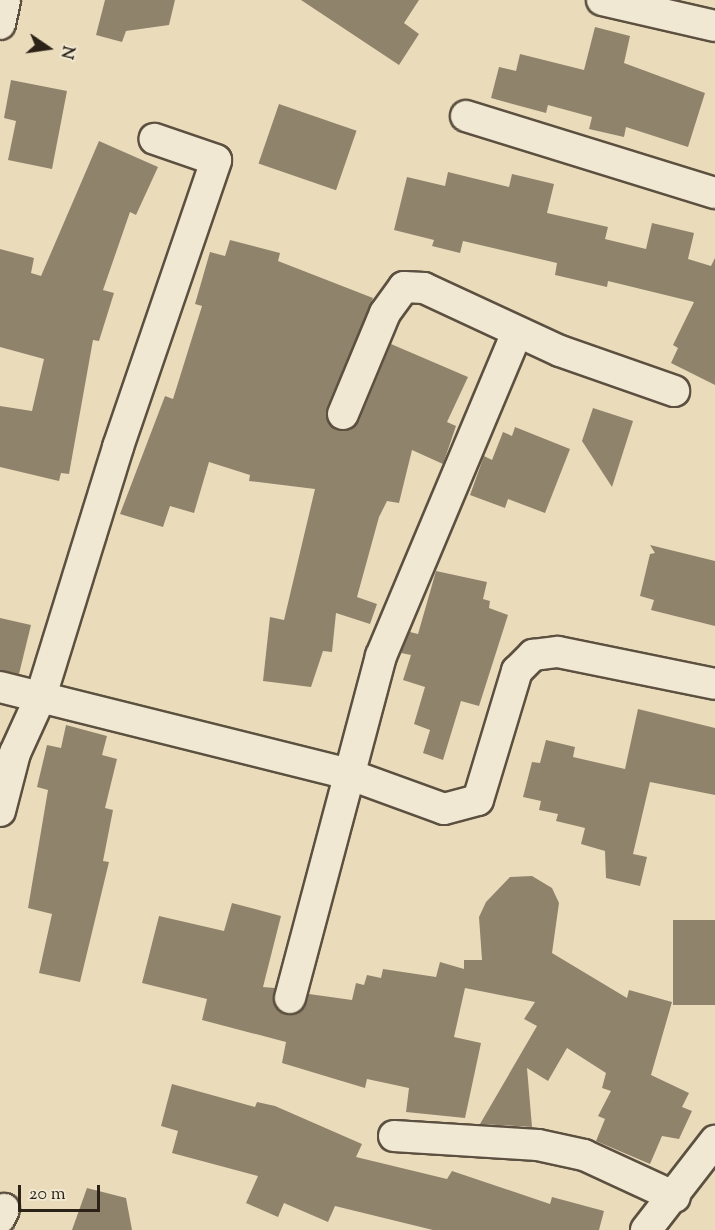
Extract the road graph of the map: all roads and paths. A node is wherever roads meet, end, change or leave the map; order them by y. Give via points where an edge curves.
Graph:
1 (5, 0) edge
2 (602, 0) edge
3 (0, 24) edge
4 (715, 26) edge
5 (466, 117) dead end
6 (155, 139) dead end
7 (715, 193) edge
8 (517, 333) junction
9 (674, 391) dead end
10 (343, 414) dead end
11 (715, 684) edge
12 (0, 687) edge
13 (41, 696) junction
14 (348, 774) junction
15 (0, 811) edge
16 (290, 998) dead end
17 (394, 1136) dead end
18 (715, 1141) edge
19 (675, 1197) junction
20 (646, 1230) edge

1 - 3 street
2 - 4 street
5 - 7 street
6 - 13 street via 216,160 117,447
8 - 9 street
8 - 10 street via 423,288 404,287 385,313
8 - 14 street via 381,656
11 - 14 street via 558,652 533,655 517,671 482,793 472,805 444,809
12 - 13 street
13 - 14 street
13 - 15 street via 15,753
14 - 16 street
17 - 19 street via 538,1145 584,1155
18 - 19 street
19 - 20 street

